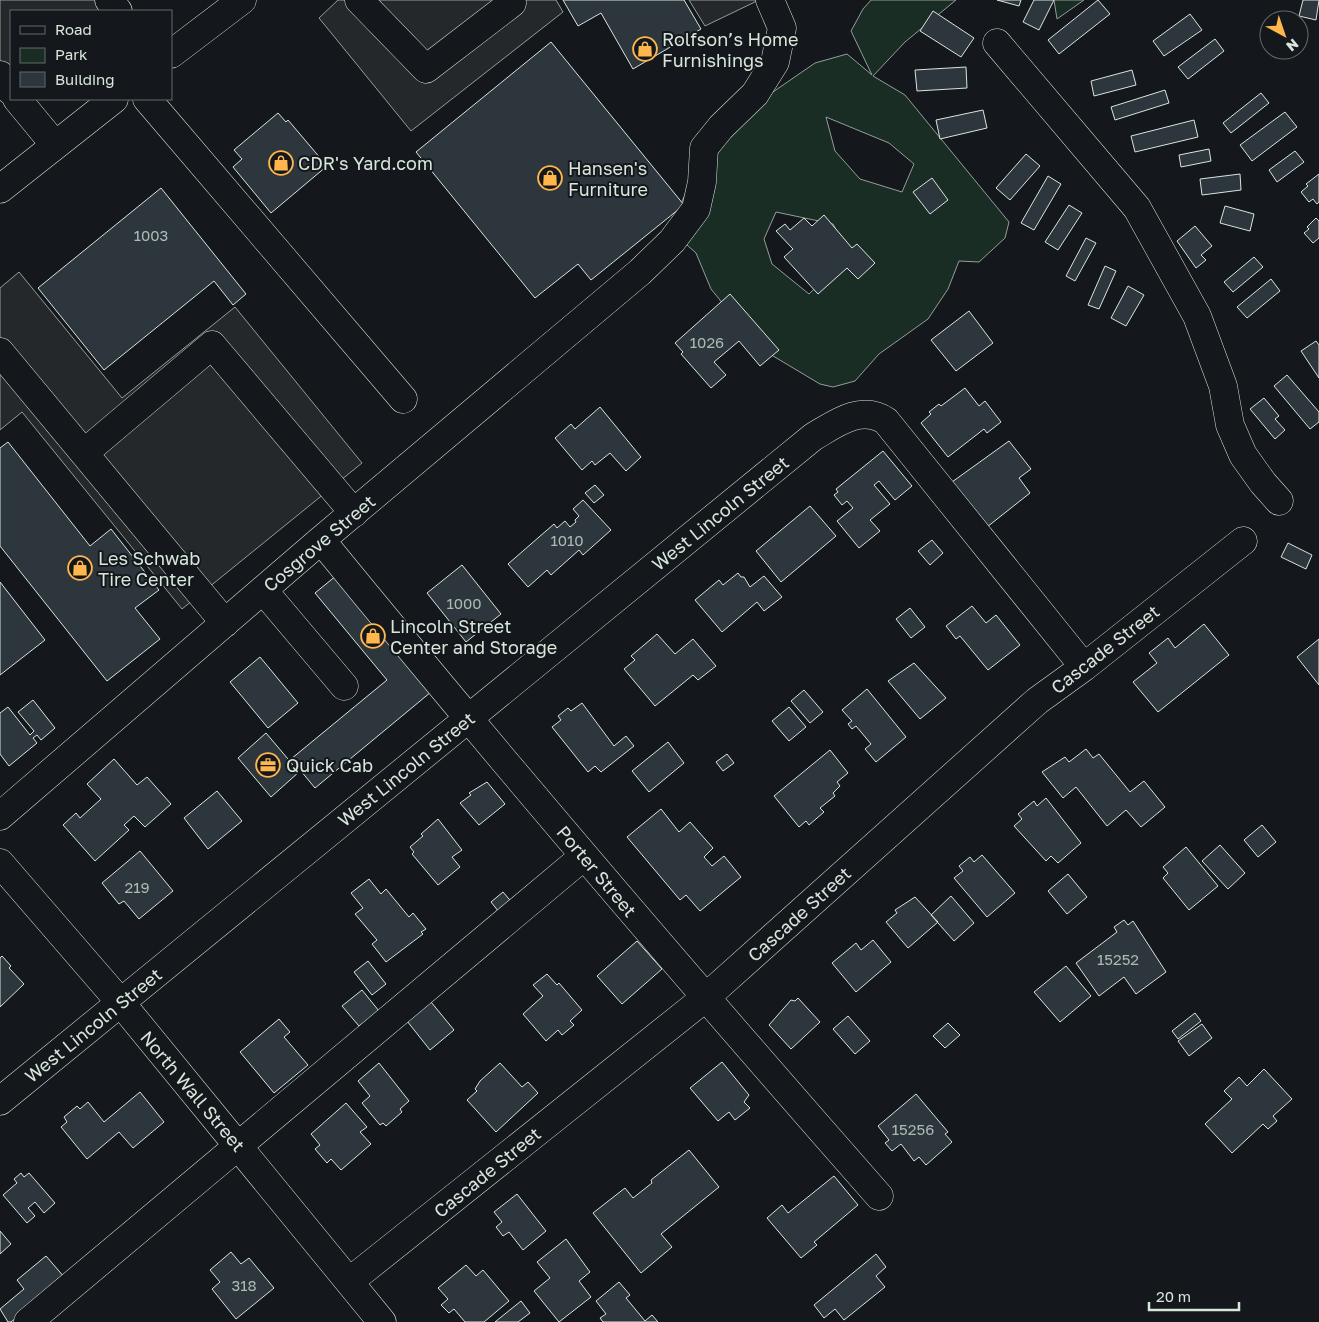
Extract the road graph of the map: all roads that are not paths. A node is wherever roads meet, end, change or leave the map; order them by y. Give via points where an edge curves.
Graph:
1 (109, 0) edge
2 (228, 0) edge
3 (242, 0) edge
4 (359, 0) edge
5 (510, 0) edge
6 (770, 0) edge
7 (117, 10) edge
8 (210, 24) junction
9 (997, 43) dead end
10 (172, 53) edge
11 (0, 75) edge
12 (10, 90) edge
13 (18, 100) edge
14 (113, 100) edge
15 (148, 100) edge
16 (55, 145) junction
17 (0, 189) edge
18 (0, 352) edge
19 (403, 399) dead end
20 (84, 453) junction
21 (1279, 500) dead end
22 (354, 513) junction
23 (321, 540) junction
24 (1243, 540) dead end
25 (263, 590) junction
26 (225, 623) junction
27 (1084, 666) junction
28 (344, 686) dead end
29 (467, 719) junction
30 (0, 816) edge
31 (584, 856) junction
32 (0, 863) edge
33 (705, 998) junction
34 (121, 1003) junction
35 (0, 1101) edge
36 (239, 1146) junction
37 (880, 1196) dead end
38 (350, 1281) junction
39 (28, 1322) edge
40 (382, 1322) edge

1 - 7 street
2 - 8 street
3 - 8 street
4 - 5 street via 426,69 512,3
6 - 22 street, Cosgrove Street via 782,28 775,62 755,94 720,127 704,148 696,209 672,242
8 - 10 street
9 - 21 street via 1137,208 1197,316 1224,386 1230,425 1243,455
11 - 12 street
13 - 16 street
14 - 16 street
15 - 19 street
16 - 17 street
18 - 20 street
20 - 22 street via 212,345
20 - 26 street
22 - 23 street, Cosgrove Street
23 - 25 street, Cosgrove Street
23 - 29 street, Porter Street
24 - 27 street, Cascade Street
25 - 26 street, Cosgrove Street
25 - 28 street
26 - 30 street, Cosgrove Street
27 - 29 street, West Lincoln Street via 886,421 877,415 866,414 845,418 813,437
27 - 33 street, Cascade Street via 1037,700
29 - 31 street, Porter Street
29 - 34 street, West Lincoln Street
31 - 33 street, Porter Street
31 - 36 street
32 - 34 street, North Wall Street
33 - 37 street, Porter Street
33 - 38 street, Cascade Street
34 - 35 street, West Lincoln Street
34 - 36 street, North Wall Street
36 - 38 street, North Wall Street
36 - 39 street
38 - 40 street, North Wall Street

